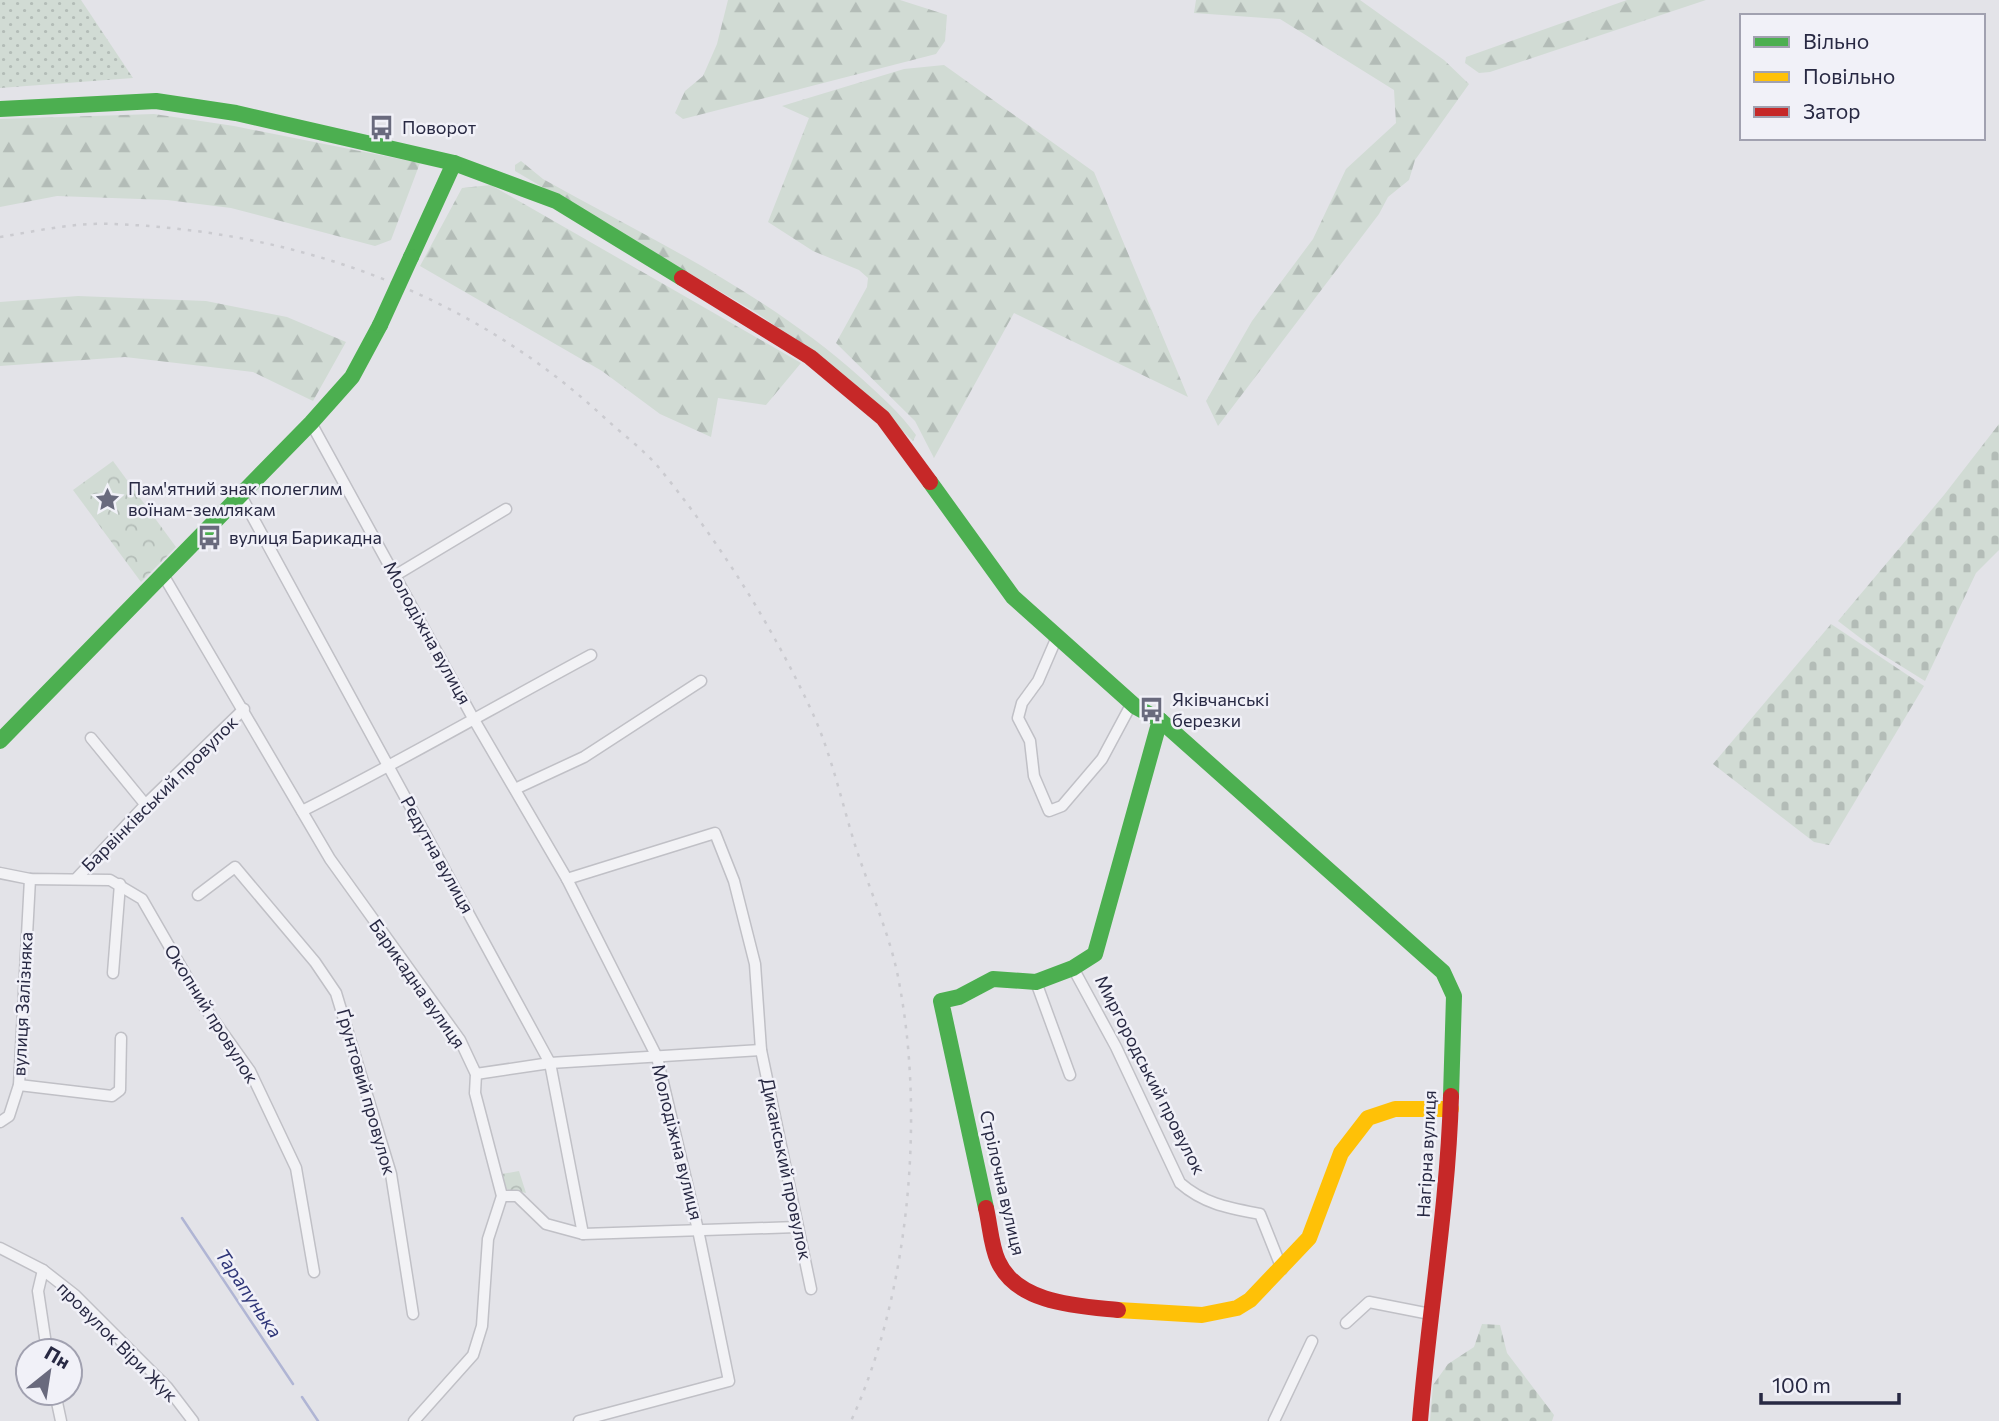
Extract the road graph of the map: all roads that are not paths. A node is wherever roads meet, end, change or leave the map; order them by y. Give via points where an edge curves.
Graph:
1 (0, 109) edge
2 (454, 163) junction
3 (311, 423) junction
4 (240, 494) junction
5 (506, 509) dead end
6 (162, 573) junction
7 (396, 575) junction
8 (1057, 637) junction
9 (591, 655) dead end
10 (701, 681) dead end
11 (1132, 703) junction
12 (244, 709) junction
13 (473, 718) junction
14 (1160, 720) junction
15 (91, 738) dead end
16 (0, 741) edge
17 (389, 768) junction
18 (515, 789) junction
19 (145, 804) junction
20 (302, 811) junction
21 (0, 873) edge
22 (30, 878) junction
23 (76, 879) junction
24 (567, 879) junction
25 (120, 884) junction
26 (198, 895) dead end
27 (1073, 968) junction
28 (113, 973) dead end
29 (1036, 982) junction
30 (941, 1001) joint
31 (121, 1038) dead end
32 (761, 1050) junction
33 (657, 1057) junction
34 (550, 1063) junction
35 (476, 1074) junction
36 (1070, 1075) dead end
37 (19, 1085) junction
38 (1451, 1109) junction
39 (0, 1122) edge
40 (502, 1196) junction
41 (797, 1227) junction
42 (698, 1230) junction
43 (583, 1234) junction
44 (0, 1248) edge
45 (1282, 1269) junction
46 (43, 1270) junction
47 (314, 1272) dead end
48 (811, 1289) dead end
49 (413, 1314) dead end
50 (1430, 1314) junction
51 (1346, 1323) dead end
52 (45, 1337) edge
53 (1312, 1341) dead end
54 (193, 1421) edge
55 (414, 1421) edge
56 (579, 1421) edge
57 (1274, 1421) edge
58 (1420, 1421) edge

1 - 2 street via 156,100 236,113
2 - 3 street, bridge via 352,377
2 - 8 street via 556,201 810,357 883,418 1013,597
3 - 4 street
3 - 7 street, Молодіжна вулиця
4 - 6 street
4 - 17 street, Редутна вулиця
5 - 7 street
6 - 12 street, Барикадна вулиця
6 - 16 street
7 - 13 street, Молодіжна вулиця
8 - 11 street
8 - 11 street via 1018,718 1030,741 1034,776 1049,811 1062,806 1102,759
9 - 13 street
10 - 18 street via 584,757
11 - 14 street
12 - 19 street, Барвінківський провулок
12 - 20 street, Барикадна вулиця
13 - 17 street
13 - 18 street, Молодіжна вулиця
14 - 27 street, Миргородський провулок via 1095,954
14 - 38 street, Нагірна вулиця via 1443,972 1454,996
15 - 19 street
17 - 20 street
17 - 34 street, Редутна вулиця
18 - 24 street, Молодіжна вулиця
19 - 23 street, Барвінківський провулок
20 - 35 street, Барикадна вулиця via 330,859 460,1040
21 - 22 street
22 - 23 street
22 - 37 street, вулиця Залізняка
23 - 25 street
24 - 32 street via 715,834 734,881 755,964
24 - 33 street, Молодіжна вулиця
25 - 28 street
25 - 47 street, Окопний провулок via 142,899 197,994 250,1071 296,1168
26 - 49 street, Ґрунтовий провулок via 235,867 336,993 391,1174
27 - 29 street, Миргородський провулок
27 - 45 street, Миргородський провулок via 1180,1183 1214,1205 1261,1214
29 - 30 street, Миргородський провулок via 993,979
29 - 36 street
30 - 45 street, Стрілочна вулиця via 998,1262 1017,1283 1045,1301 1174,1316 1234,1309 1251,1300
31 - 37 street via 123,1080 112,1096
32 - 33 street
32 - 41 street, Диканський провулок
33 - 34 street
33 - 42 street, Молодіжна вулиця
34 - 35 street
34 - 43 street, Редутна вулиця
35 - 40 street, Барикадна вулиця via 475,1093
37 - 39 street, вулиця Залізняка via 9,1116
38 - 45 street, Стрілочна вулиця via 1371,1115 1353,1132 1330,1174 1311,1238
38 - 50 street, Нагірна вулиця via 1444,1213
40 - 43 street via 517,1196 546,1224
40 - 55 street via 488,1239 482,1326 473,1355
41 - 42 street
41 - 48 street, Диканський провулок
42 - 43 street
42 - 56 street, Молодіжна вулиця via 729,1381
44 - 46 street, провулок Віри Жук
46 - 52 street via 38,1291
46 - 54 street, провулок Віри Жук via 75,1295 167,1387
50 - 51 street via 1368,1302
50 - 58 street, Нагірна вулиця
53 - 57 street

